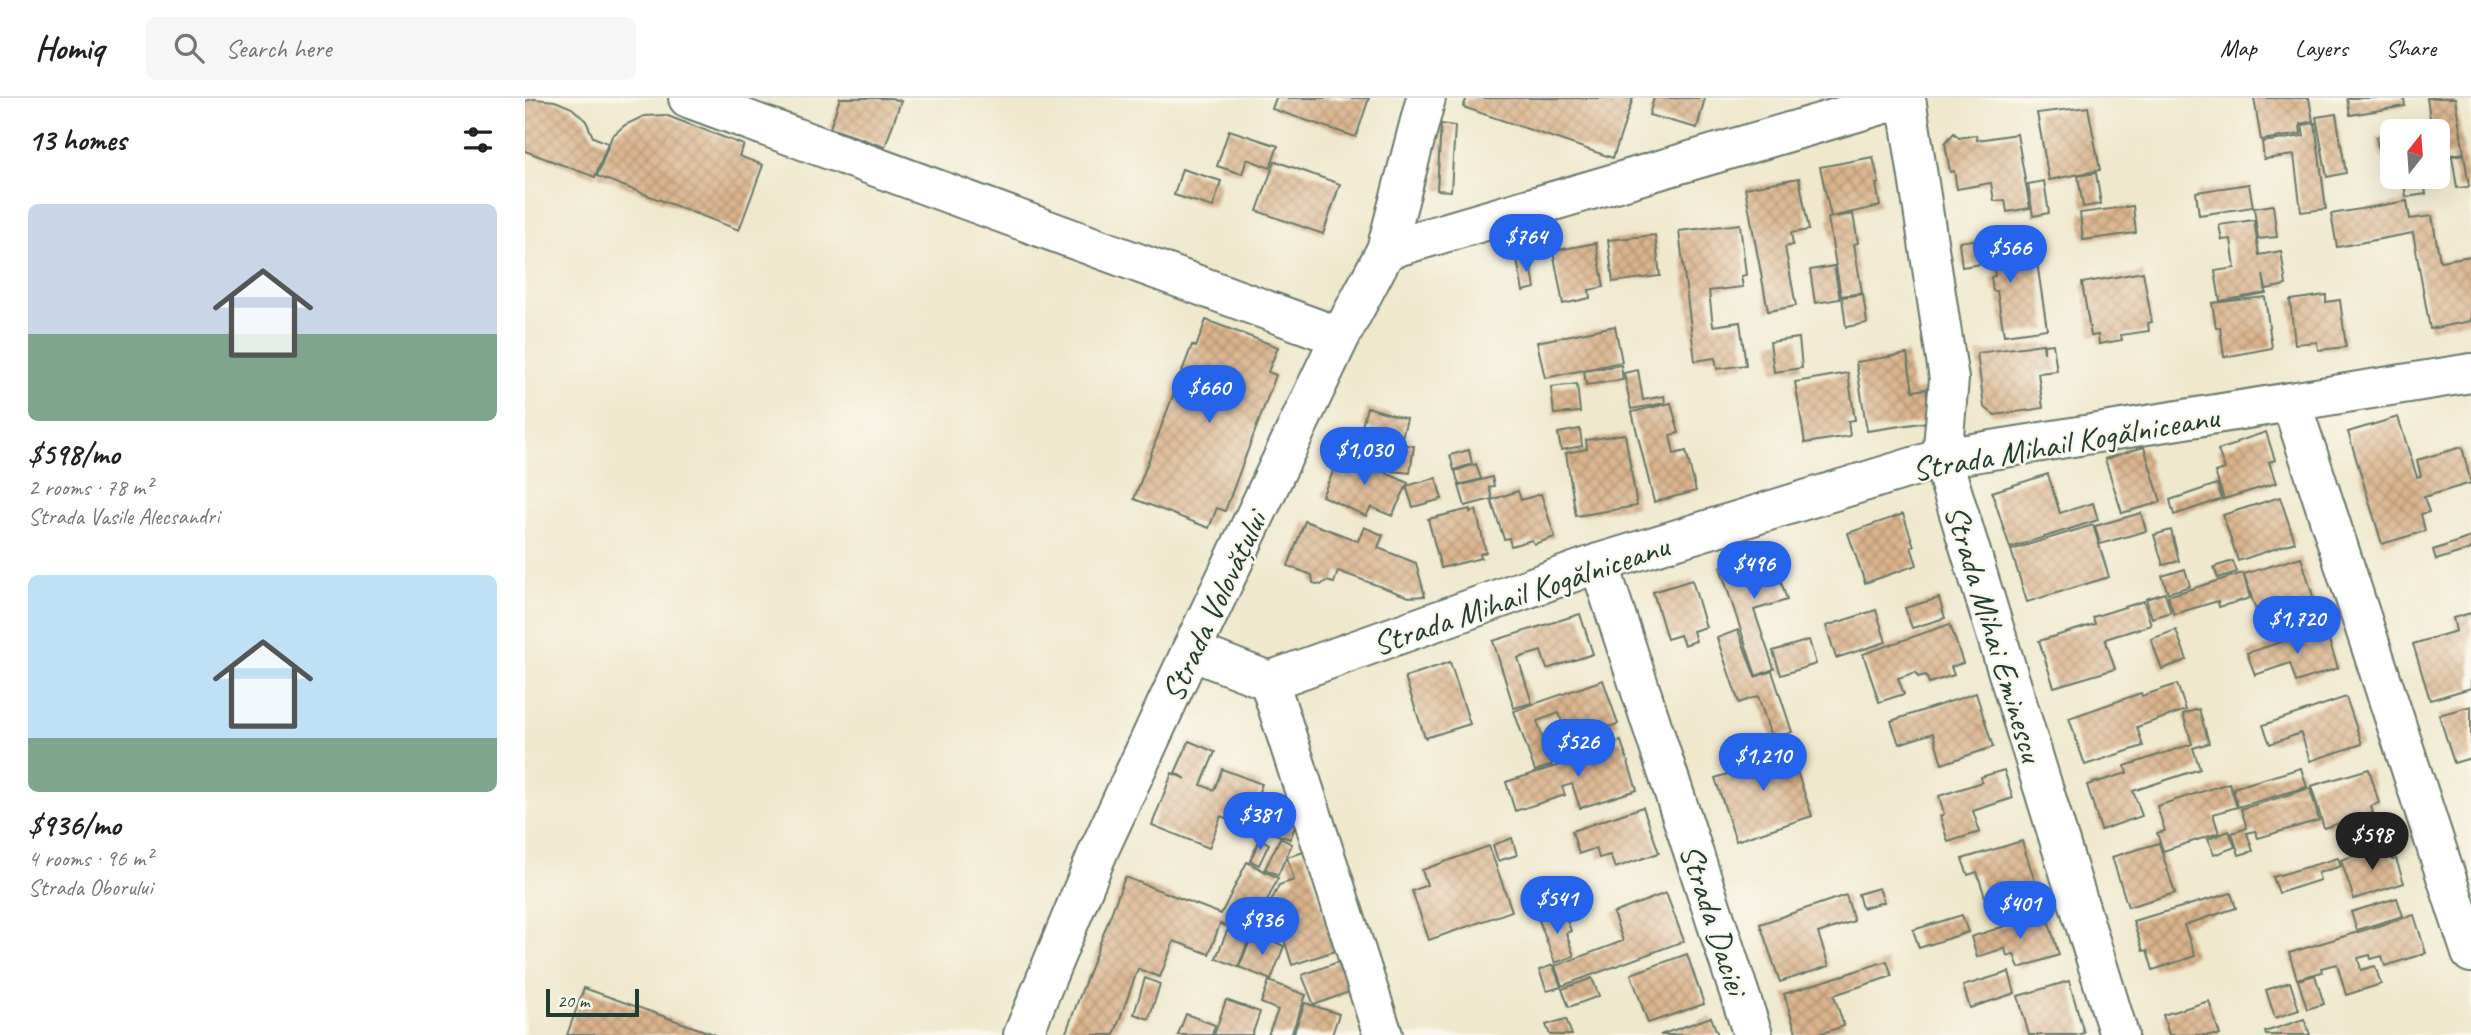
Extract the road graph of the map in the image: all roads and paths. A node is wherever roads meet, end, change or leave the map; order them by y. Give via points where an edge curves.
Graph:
1 (688, 98) edge
2 (1426, 98) edge
3 (1905, 98) edge
4 (1386, 250) junction
5 (1340, 337) junction
6 (2471, 373) edge
7 (2291, 402) junction
8 (1942, 458) junction
9 (1599, 563) junction
10 (1191, 651) junction
11 (1269, 681) junction
12 (2471, 953) edge
13 (1023, 1035) edge
14 (1383, 1035) edge
15 (1753, 1035) edge
16 (2119, 1035) edge

1 - 5 street
2 - 4 street, Strada Volovățului
3 - 4 street
3 - 8 street, Strada Mihai Eminescu via 1949,379
4 - 5 street, Strada Volovățului
5 - 10 street, Strada Volovățului
6 - 7 street, Strada Mihail Kogălniceanu
7 - 8 street, Strada Mihail Kogălniceanu
7 - 12 street
8 - 9 street, Strada Mihail Kogălniceanu
8 - 16 street, Strada Mihai Eminescu
9 - 11 street, Strada Mihail Kogălniceanu
9 - 15 street, Strada Daciei
10 - 11 street
10 - 13 street, Strada Volovățului via 1099,850
11 - 14 street

